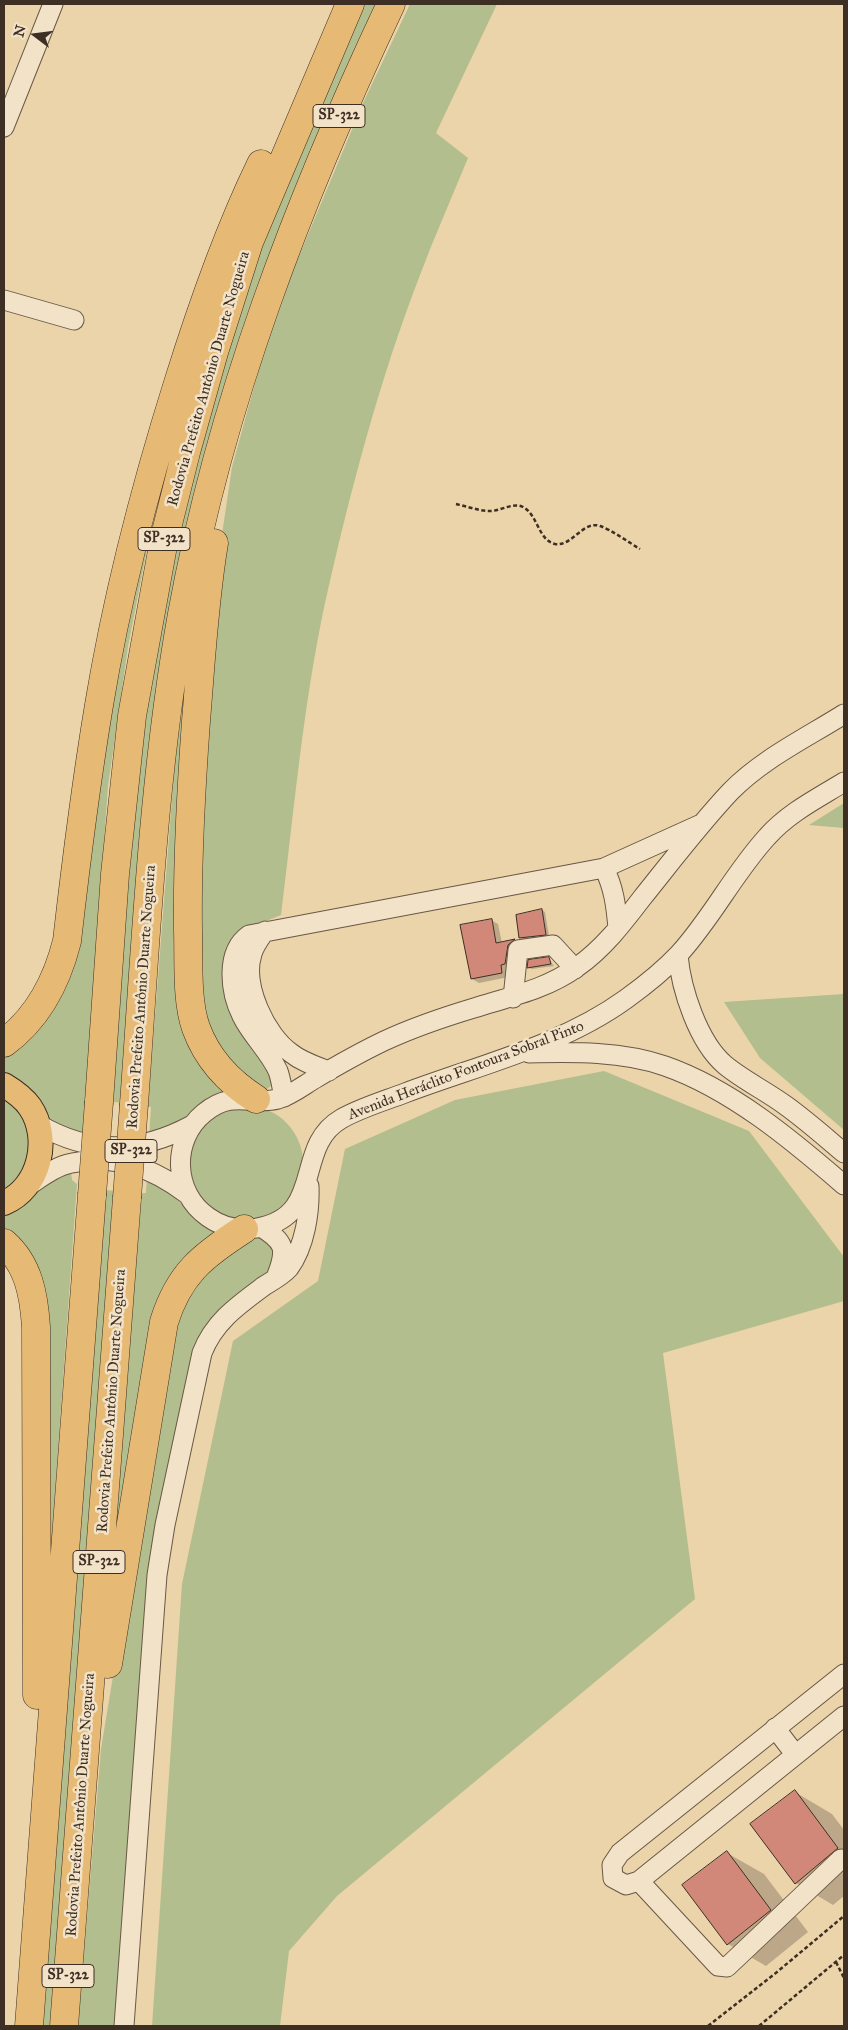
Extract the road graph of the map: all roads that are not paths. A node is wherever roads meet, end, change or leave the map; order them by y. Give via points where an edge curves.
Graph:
1 (53, 4) edge
2 (345, 4) edge
3 (350, 4) edge
4 (391, 4) edge
5 (4, 127) edge
6 (4, 300) edge
7 (74, 320) dead end
8 (253, 340) junction
9 (844, 714) edge
10 (844, 782) edge
11 (702, 823) junction
12 (604, 868) junction
13 (618, 928) junction
14 (265, 931) junction
15 (678, 955) junction
16 (575, 969) junction
17 (513, 998) junction
18 (4, 1043) edge
19 (520, 1053) junction
20 (329, 1071) junction
21 (4, 1084) edge
22 (284, 1097) junction
23 (260, 1100) junction
24 (38, 1124) junction
25 (192, 1126) junction
26 (844, 1154) edge
27 (310, 1171) junction
28 (844, 1185) edge
29 (187, 1194) junction
30 (13, 1197) edge
31 (252, 1228) junction
32 (4, 1243) edge
33 (276, 1278) junction
34 (844, 1674) edge
35 (844, 1716) edge
36 (775, 1728) junction
37 (795, 1754) junction
38 (841, 1859) dead end
39 (639, 1881) junction
40 (37, 1920) junction
41 (72, 1925) junction
42 (29, 2026) edge
43 (64, 2026) edge
44 (124, 2026) edge

1 - 5 street
2 - 18 highway via 302,79 255,176 193,336 160,441 128,567 99,703 67,941 49,991 18,1033
3 - 40 highway, Rodovia Prefeito Antônio Duarte Nogueira / SP-322, bridge via 249,242 214,352 164,540 132,716 115,874
4 - 8 highway, Rodovia Prefeito Antônio Duarte Nogueira / SP-322 via 323,153
6 - 7 street
8 - 23 highway via 211,563 202,639 192,775 188,896 189,962 196,1026 204,1045 227,1077
8 - 41 highway, Rodovia Prefeito Antônio Duarte Nogueira / SP-322, bridge via 200,525 167,708 152,843
9 - 11 street via 766,762 734,788
10 - 15 street, Avenida Heráclito Fontoura Sobral Pinto via 768,835
11 - 12 street
11 - 13 street
12 - 13 street via 612,884
12 - 14 street
13 - 16 street
14 - 20 street via 251,956 249,971 256,1005 279,1043 303,1061
14 - 22 street via 249,934 236,947 232,960 233,979 242,1016 278,1071
15 - 19 street, Avenida Heráclito Fontoura Sobral Pinto via 629,997 588,1024
15 - 26 street via 680,978 688,1000 707,1043 724,1064 786,1106
16 - 17 street
16 - 17 street via 553,945 518,950
17 - 20 street via 476,1007 386,1040
19 - 27 street, Avenida Heráclito Fontoura Sobral Pinto via 464,1071 337,1121 317,1142
19 - 28 street via 611,1055 664,1066 716,1089 799,1145
20 - 22 street
21 - 24 main road via 19,1094
22 - 23 street
23 - 25 street via 238,1098 220,1103 205,1112
24 - 25 street via 67,1140 112,1146 151,1144
24 - 30 main road via 39,1160 32,1176
25 - 29 street via 180,1159 181,1177
27 - 31 street via 302,1196 292,1210 278,1221
27 - 33 street via 308,1215 295,1257 287,1270
29 - 30 street via 149,1169 106,1160 71,1162 52,1170
29 - 31 street via 210,1219 226,1227
31 - 33 street via 280,1241 284,1250 283,1260
31 - 41 highway via 186,1274 176,1289 164,1322 97,1729
32 - 40 highway via 30,1282 36,1327
33 - 44 street via 225,1316 208,1336 165,1525 157,1575
34 - 36 street
35 - 37 street
36 - 37 street
36 - 39 street via 620,1853 612,1865 613,1878 626,1885
37 - 39 street
38 - 39 street via 727,1967 718,1966
40 - 42 highway, Rodovia Prefeito Antônio Duarte Nogueira / SP-322
41 - 43 highway, Rodovia Prefeito Antônio Duarte Nogueira / SP-322

